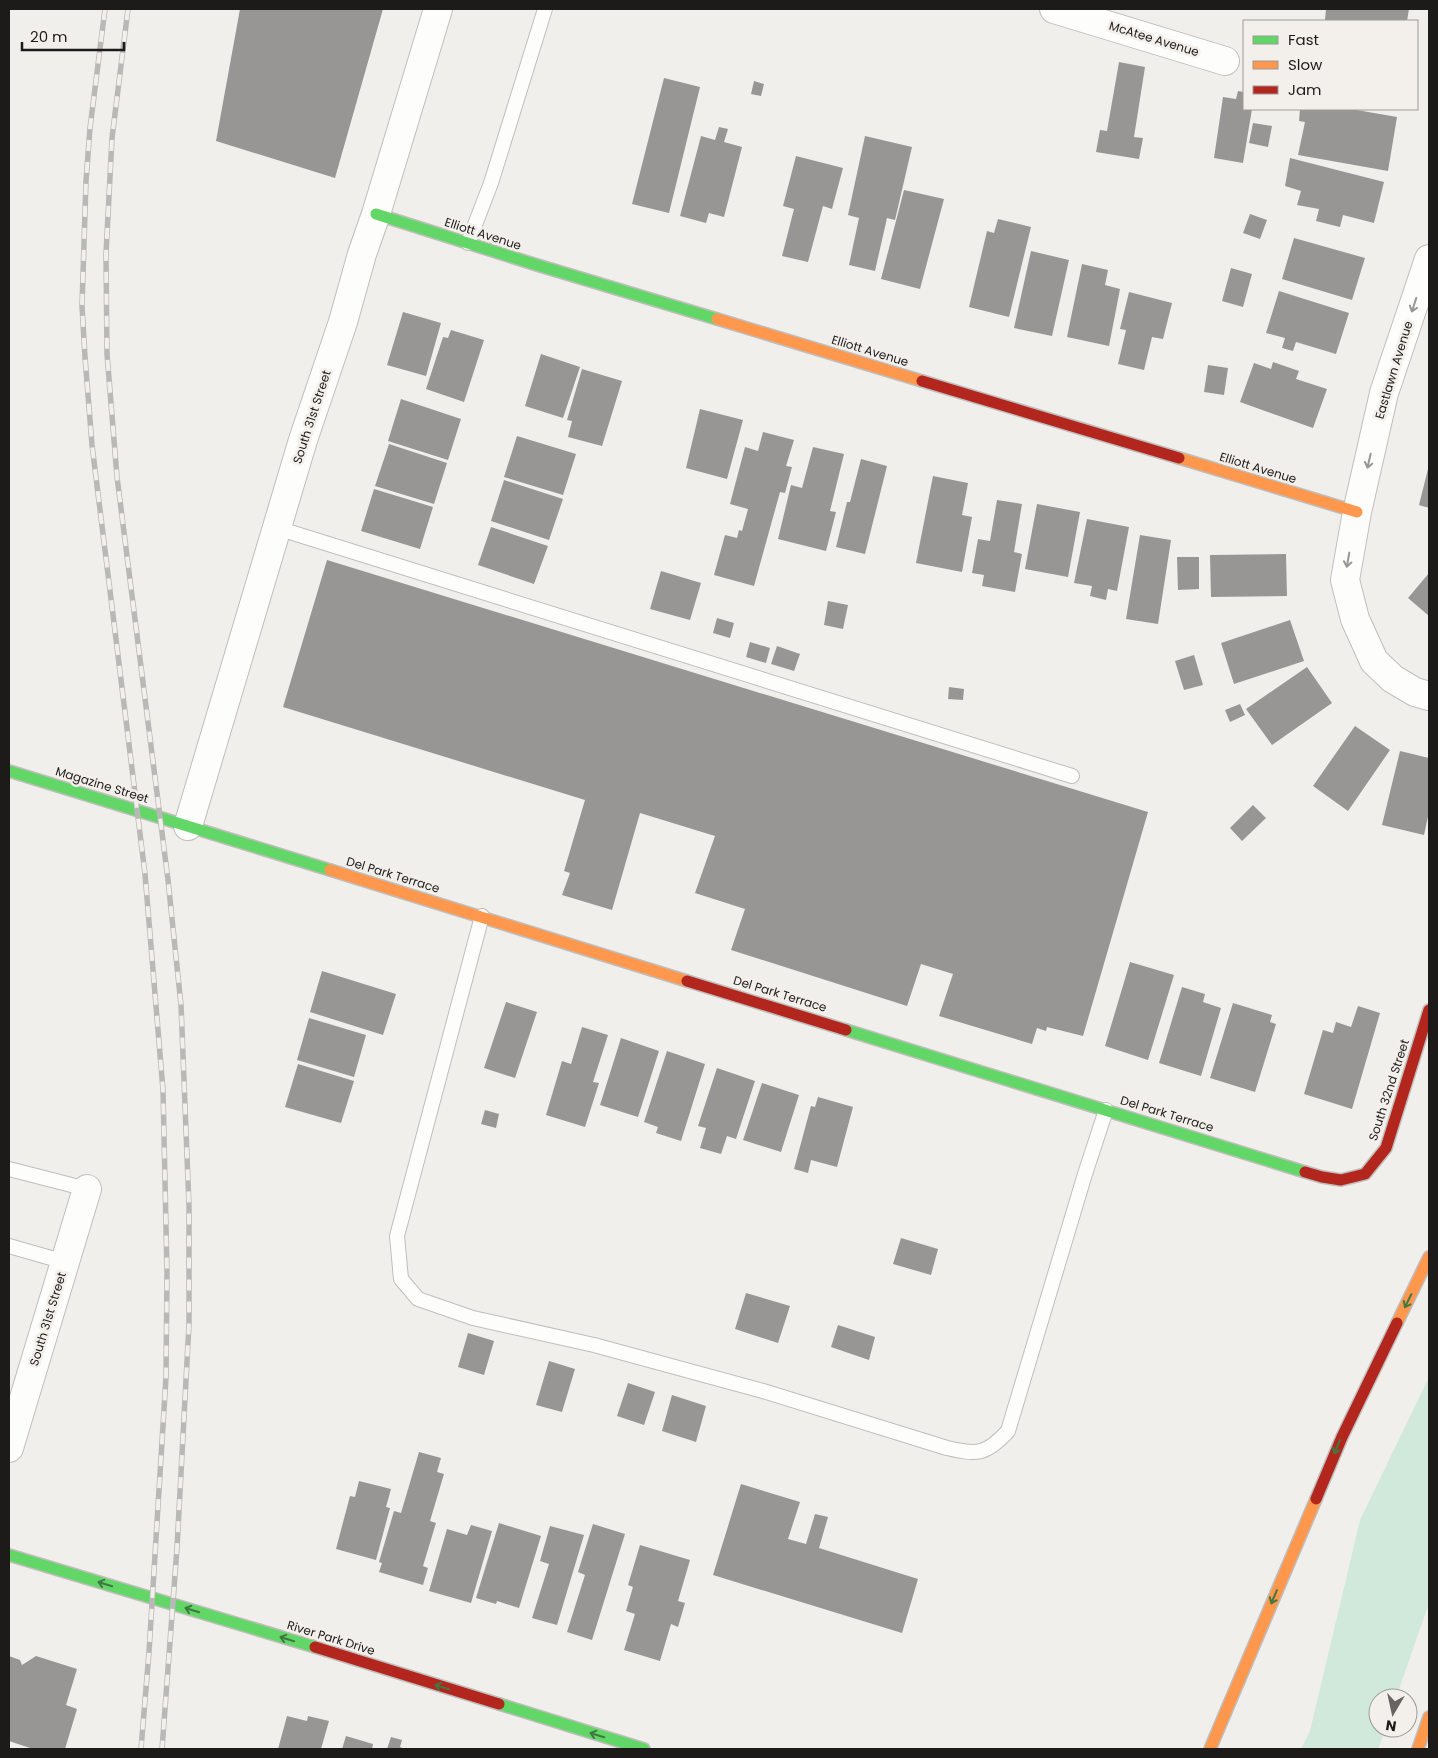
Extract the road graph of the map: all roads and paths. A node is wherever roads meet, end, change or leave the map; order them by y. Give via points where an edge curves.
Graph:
1 (438, 9) edge
2 (545, 9) edge
3 (1054, 9) edge
4 (1225, 61) dead end
5 (376, 214) junction
6 (468, 243) junction
7 (1429, 259) edge
8 (1357, 512) junction
9 (277, 528) junction
10 (1429, 696) edge
11 (9, 771) edge
12 (1072, 776) dead end
13 (188, 826) junction
14 (482, 916) junction
15 (1429, 1010) edge
16 (1106, 1110) junction
17 (9, 1169) edge
18 (1365, 1174) joint
19 (87, 1190) joint
20 (9, 1246) edge
21 (1429, 1257) edge
22 (65, 1262) junction
23 (9, 1448) edge
24 (9, 1555) edge
25 (1429, 1717) edge
26 (644, 1749) edge
27 (1210, 1749) edge
28 (1418, 1749) edge

1 - 5 street, South 31st Street
2 - 6 lane via 491,183
3 - 4 street, McAtee Avenue
5 - 6 main road, Elliott Avenue
5 - 9 street, South 31st Street
6 - 8 main road, Elliott Avenue
7 -> 8 street, Eastlawn Avenue via 1384,393
8 -> 10 street, Eastlawn Avenue via 1345,580 1355,619 1374,661 1393,678 1415,692
9 - 12 lane
9 - 13 street, South 31st Street
11 - 13 main road, Magazine Street
13 - 14 main road, Del Park Terrace
14 - 16 main road, Del Park Terrace
14 - 16 lane via 397,1236 401,1279 418,1299 473,1318 594,1345 763,1391 947,1448 968,1453 983,1451 1008,1431
15 - 18 main road, South 32nd Street via 1386,1148
16 - 18 main road, Del Park Terrace via 1322,1177 1341,1180
17 - 19 lane
19 - 22 street, South 31st Street
20 - 22 lane
21 -> 27 main road via 1342,1438
22 - 23 street, South 31st Street
26 -> 24 main road, River Park Drive
25 - 28 main road

